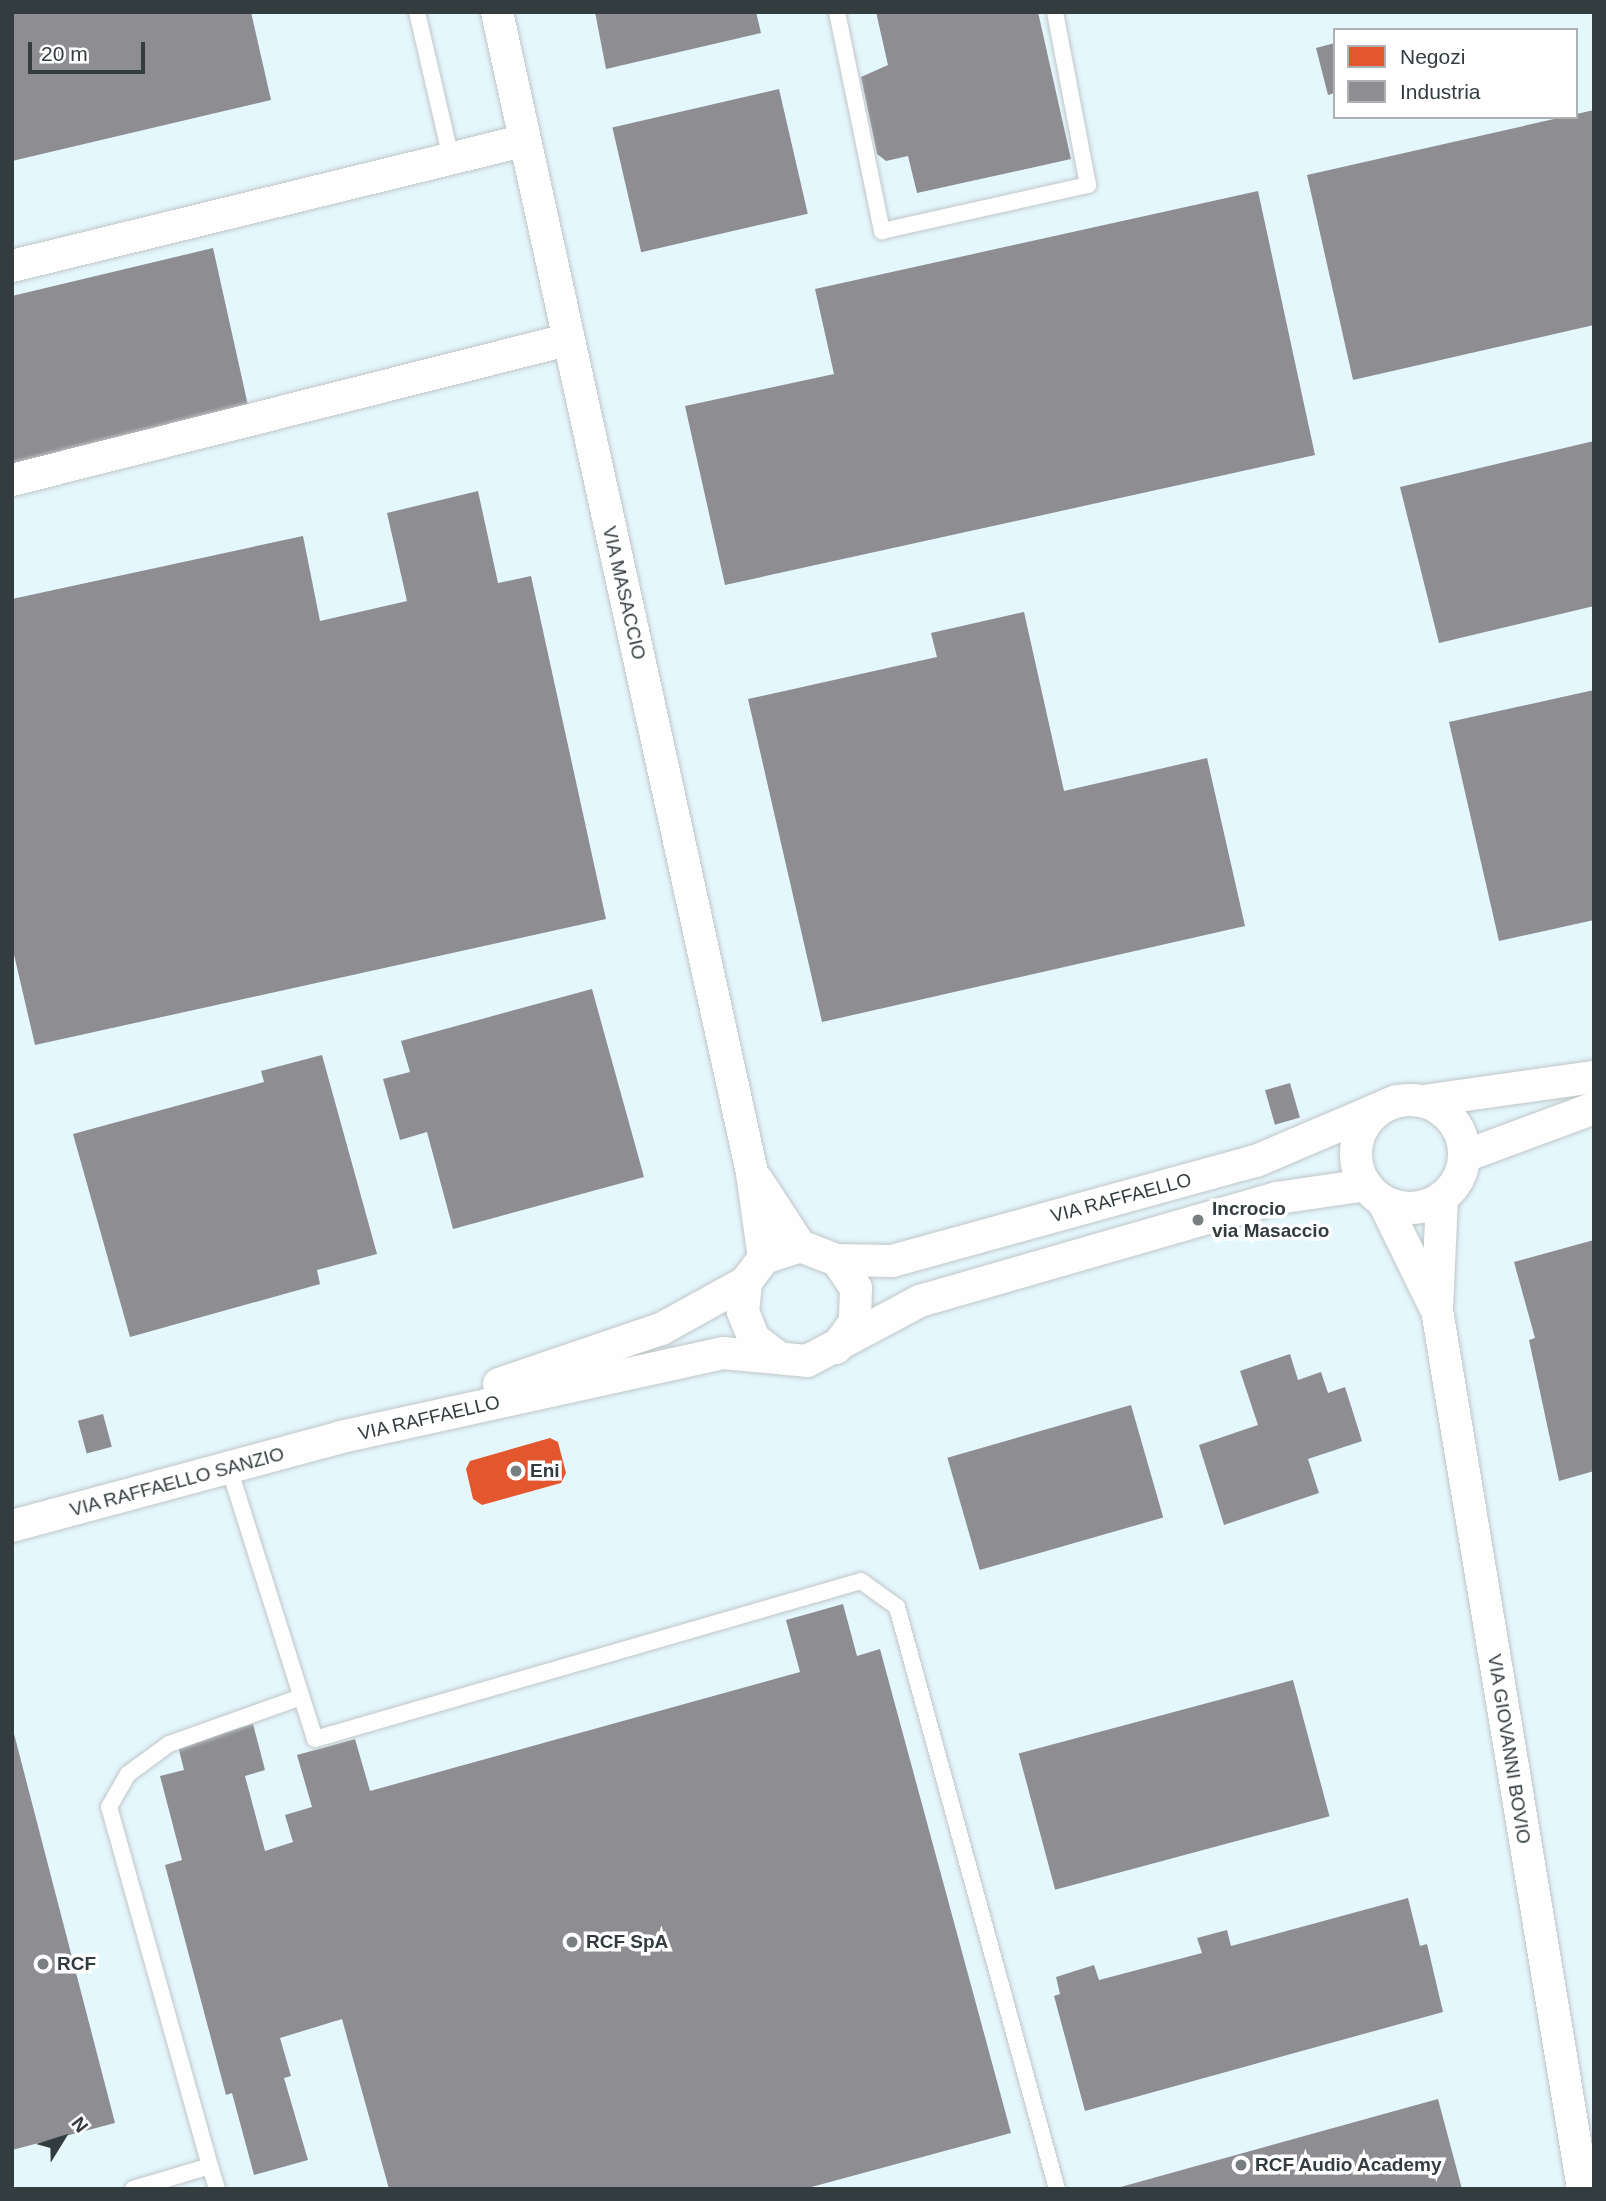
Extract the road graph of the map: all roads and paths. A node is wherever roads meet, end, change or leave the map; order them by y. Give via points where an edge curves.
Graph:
1 (417, 12) edge
2 (497, 12) edge
3 (837, 12) edge
4 (1055, 12) edge
5 (523, 141) junction
6 (451, 159) junction
7 (12, 266) edge
8 (568, 340) junction
9 (12, 480) edge
10 (1594, 1077) edge
11 (1410, 1101) junction
12 (1594, 1108) edge
13 (1465, 1156) junction
14 (752, 1173) junction
15 (1375, 1193) junction
16 (1442, 1198) junction
17 (800, 1246) junction
18 (837, 1259) junction
19 (755, 1270) junction
20 (1437, 1310) junction
21 (835, 1350) junction
22 (778, 1357) junction
23 (341, 1437) junction
24 (229, 1468) junction
25 (12, 1526) edge
26 (302, 1697) junction
27 (210, 2166) junction
28 (133, 2189) edge
29 (217, 2189) edge
30 (1057, 2189) edge
31 (1583, 2189) edge

1 - 6 lane
2 - 5 street, VIA MASACCIO
3 - 4 lane via 883,231 1088,185
5 - 6 street
5 - 8 street, VIA MASACCIO
6 - 7 street
8 - 9 street
8 - 14 street, VIA MASACCIO
10 - 11 street, VIA RAFFAELLO
11 - 13 street via 1446,1113 1460,1132
11 - 15 street via 1380,1109 1360,1133 1356,1158
11 - 18 street, VIA RAFFAELLO via 1256,1161 892,1261
12 - 13 street
13 - 16 street via 1457,1182
14 - 17 street, VIA MASACCIO
14 - 19 street, VIA MASACCIO
15 - 16 street, VIA RAFFAELLO via 1426,1206
15 - 20 street, VIA GIOVANNI BOVIO
15 - 21 street, VIA RAFFAELLO via 1277,1198 920,1301
16 - 20 street, VIA GIOVANNI BOVIO
17 - 18 street, VIA RAFFAELLO
17 - 19 street, VIA RAFFAELLO
18 - 21 street via 856,1288 855,1322
19 - 22 street via 743,1312 754,1339
19 - 23 street, VIA RAFFAELLO via 661,1329
20 - 31 street, VIA GIOVANNI BOVIO
21 - 22 street, VIA RAFFAELLO via 807,1361
22 - 23 street, VIA RAFFAELLO via 723,1353
23 - 24 street, VIA RAFFAELLO SANZIO
24 - 25 street, VIA RAFFAELLO SANZIO
24 - 26 lane
26 - 27 lane via 169,1744 128,1774 109,1807
26 - 30 lane via 314,1739 861,1581 897,1607
27 - 28 lane
27 - 29 lane

